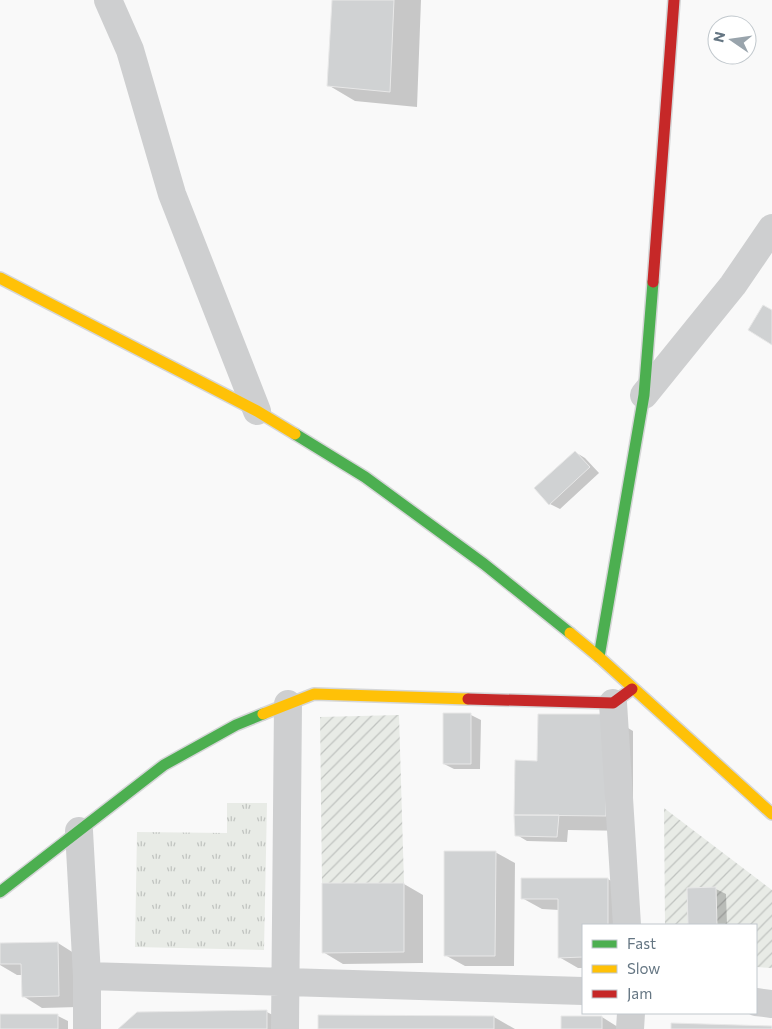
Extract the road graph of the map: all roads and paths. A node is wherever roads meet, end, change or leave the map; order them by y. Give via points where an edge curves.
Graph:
1 (108, 0) edge
2 (674, 0) edge
3 (772, 228) edge
4 (0, 278) edge
5 (644, 395) junction
6 (257, 411) junction
7 (599, 658) junction
8 (623, 696) junction
9 (288, 704) junction
10 (772, 814) edge
11 (79, 830) junction
12 (0, 892) edge
13 (627, 924) edge
14 (87, 976) junction
15 (286, 983) junction
16 (582, 991) edge
17 (757, 1002) edge
18 (772, 1004) edge
19 (631, 1014) edge
20 (87, 1029) edge
21 (285, 1029) edge
22 (630, 1029) edge

1 - 6 street via 130,50 172,194
2 - 5 street
3 - 5 street via 733,285
4 - 6 street
5 - 7 street
6 - 7 street via 373,483 484,564
7 - 8 street
8 - 9 street via 314,694
8 - 10 street
8 - 13 street
9 - 11 street via 236,725 164,765
9 - 15 street
11 - 12 street
11 - 14 street
14 - 15 street
14 - 20 street
15 - 16 street
15 - 21 street
17 - 18 street
19 - 22 street

